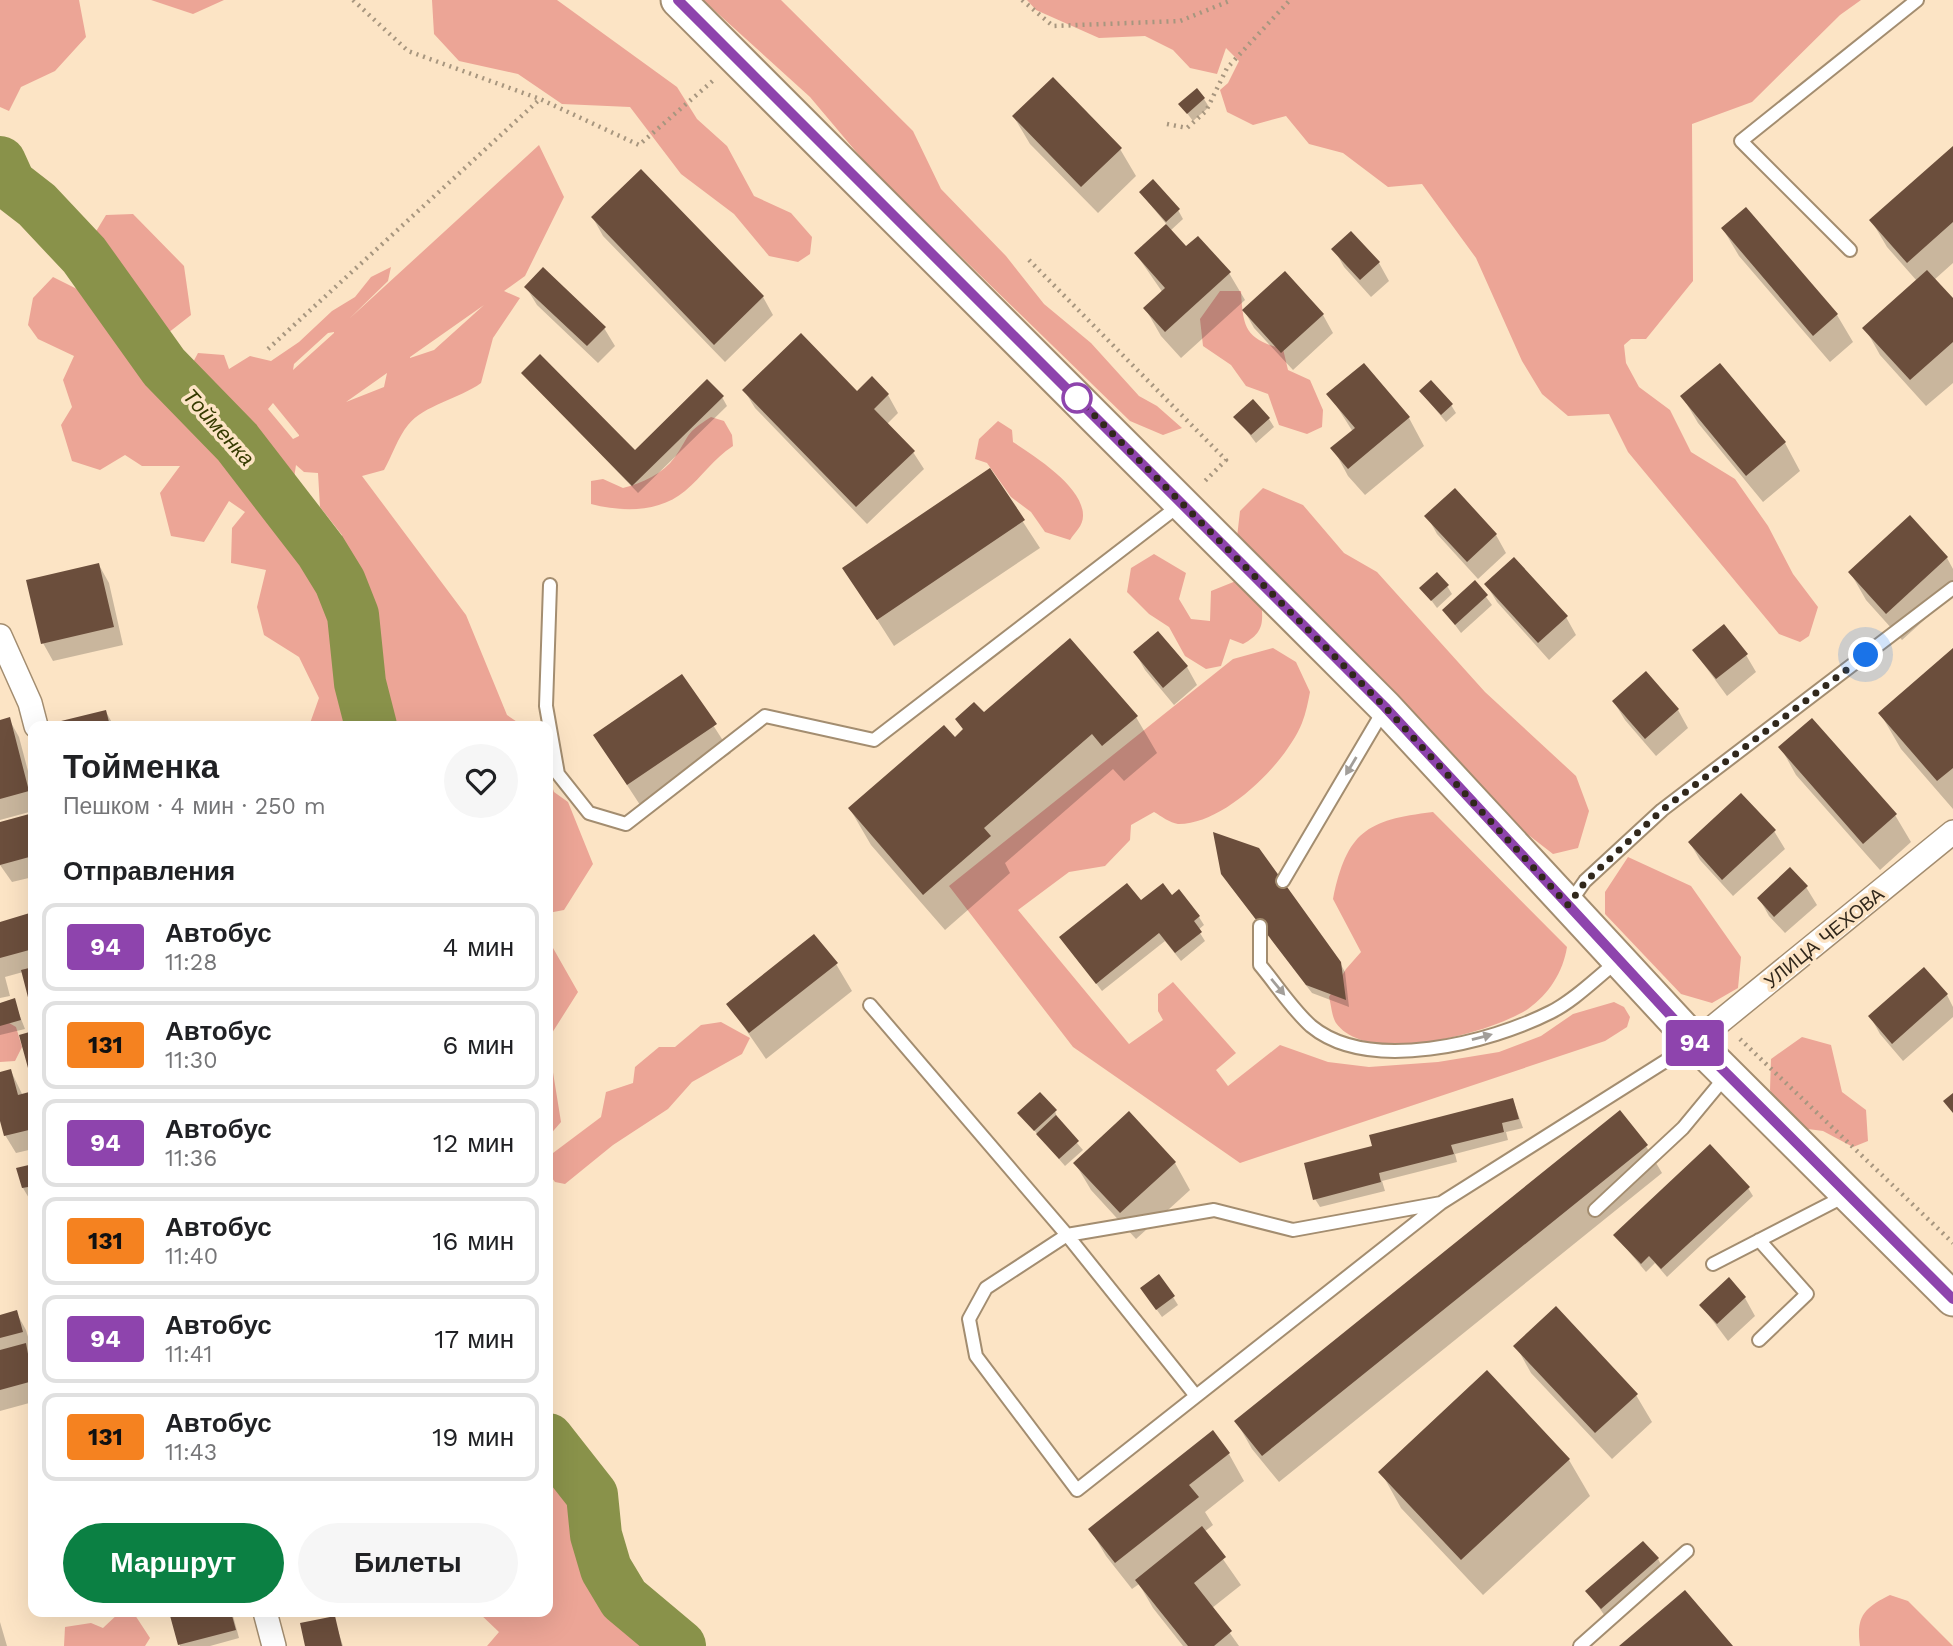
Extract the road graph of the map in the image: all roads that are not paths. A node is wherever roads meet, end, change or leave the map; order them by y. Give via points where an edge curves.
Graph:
1 (678, 0) edge
2 (1917, 0) edge
3 (1850, 250) dead end
4 (1182, 504) junction
5 (550, 586) dead end
6 (1953, 588) edge
7 (0, 636) edge
8 (1385, 707) junction
9 (35, 721) edge
10 (549, 721) edge
11 (553, 746) edge
12 (1953, 832) edge
13 (1283, 881) dead end
14 (1568, 905) junction
15 (1260, 926) dead end
16 (1619, 961) junction
17 (870, 1005) dead end
18 (1695, 1042) junction
19 (1727, 1074) junction
20 (1849, 1195) junction
21 (1441, 1203) junction
22 (1595, 1210) dead end
23 (1067, 1235) junction
24 (1759, 1240) junction
25 (1713, 1264) dead end
26 (1953, 1299) edge
27 (1759, 1340) dead end
28 (1196, 1396) junction
29 (1687, 1551) dead end
30 (266, 1617) edge
31 (274, 1646) edge
32 (1580, 1646) edge

1 - 4 street
2 - 3 lane via 1741,141
4 - 8 street
4 - 11 lane via 874,740 765,716 626,824 589,813 558,774
5 - 10 lane
6 - 14 lane via 1662,810 1586,881
7 - 9 street
8 -> 13 lane
8 - 14 street
12 - 18 street, УЛИЦА ЧЕХОВА
14 - 16 street
15 -> 16 lane via 1259,965 1311,1026 1363,1049 1462,1043 1510,1030 1553,1011
16 - 18 street
17 - 23 lane
18 - 19 street
18 - 21 lane
19 - 20 street
19 - 22 lane via 1683,1128
20 - 24 lane
20 - 26 street
21 - 23 lane via 1293,1230 1214,1210
21 - 28 lane
23 - 28 lane
23 - 28 lane via 986,1287 970,1319 976,1356 1077,1490
24 - 25 lane
24 - 27 lane via 1807,1294
29 - 32 lane
30 - 31 street

